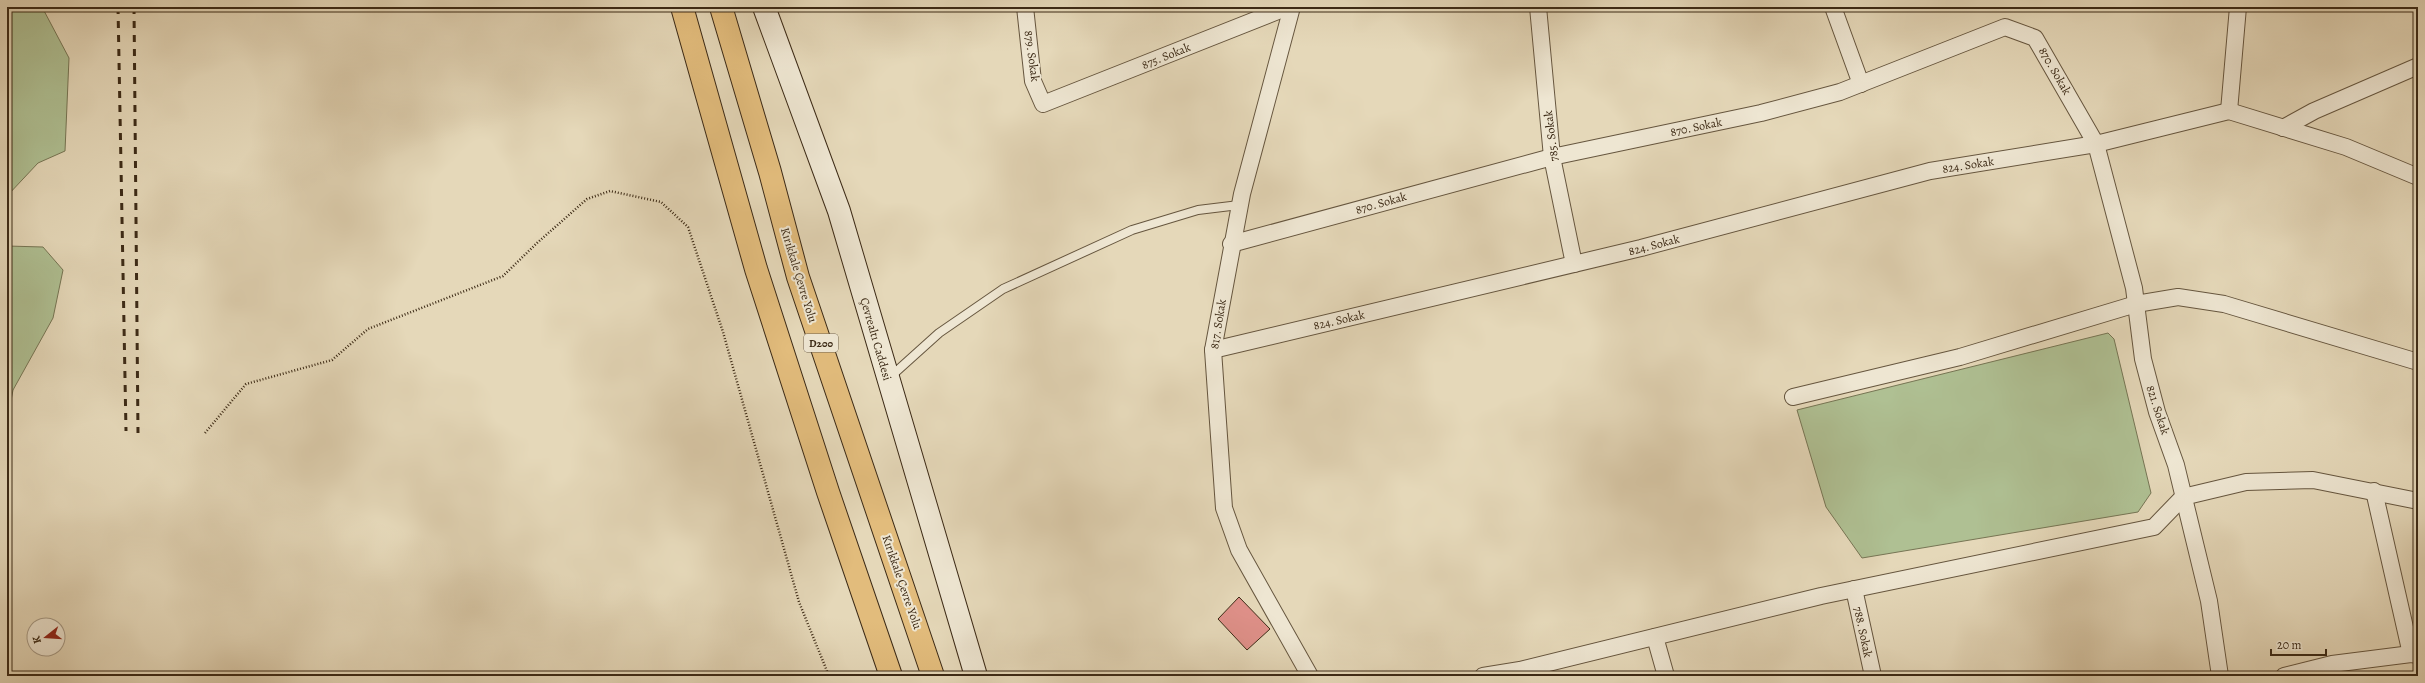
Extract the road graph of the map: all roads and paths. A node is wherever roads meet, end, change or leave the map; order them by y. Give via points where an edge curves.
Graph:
1 (682, 7) edge
2 (721, 7) edge
3 (764, 7) edge
4 (1025, 7) edge
5 (1288, 7) edge
6 (1292, 7) edge
7 (1538, 7) edge
8 (1833, 7) edge
9 (2238, 7) edge
10 (2418, 66) edge
11 (1861, 84) junction
12 (1043, 104) joint
13 (2229, 111) junction
14 (2283, 128) junction
15 (2096, 144) junction
16 (1552, 157) junction
17 (2418, 177) edge
18 (1240, 205) junction
19 (1231, 244) junction
20 (1574, 264) junction
21 (2136, 304) junction
22 (1213, 350) junction
23 (2418, 362) edge
24 (888, 379) junction
25 (1794, 397) dead end
26 (205, 432) dead end
27 (2374, 491) junction
28 (2183, 497) junction
29 (2418, 501) edge
30 (1854, 589) junction
31 (1656, 637) junction
32 (2414, 655) edge
33 (829, 676) edge
34 (891, 676) edge
35 (933, 676) edge
36 (976, 676) edge
37 (1310, 676) edge
38 (1483, 676) edge
39 (1666, 676) edge
40 (1873, 676) edge
41 (2220, 676) edge
42 (2284, 676) edge

1 - 34 highway via 756,269
2 - 35 highway, Kırıkkale Çevre Yolu / D200 via 798,277
3 - 24 main road, Çevrealtı Caddesi via 839,212
4 - 12 street, 879. Sokak via 1033,81
5 - 12 street, 875. Sokak
6 - 18 street, 817. Sokak
7 - 16 street, 785. Sokak
8 - 11 street
9 - 13 street
10 - 14 street via 2314,111
11 - 15 street, 870. Sokak via 2005,27 2035,38
11 - 16 street, 870. Sokak via 1761,113
13 - 14 street
13 - 15 street, 824. Sokak
14 - 17 street via 2346,147
15 - 20 street, 824. Sokak via 1930,171
15 - 21 street, 821. Sokak
16 - 19 street, 870. Sokak
16 - 20 street, 785. Sokak
18 - 19 street, 817. Sokak
18 - 24 lane via 1198,210 1132,230 1003,289 939,333
19 - 22 street, 817. Sokak
20 - 22 street, 824. Sokak
21 - 23 street via 2178,297 2224,304
21 - 25 street via 1960,357
21 - 28 street, 821. Sokak via 2143,359 2157,412 2176,465
22 - 37 street, 817. Sokak via 1224,508 1239,550
24 - 36 main road, Çevrealtı Caddesi
26 - 33 path via 246,384 332,360 368,329 503,276 587,199 610,191 661,202 688,227 722,332 799,602
27 - 28 street via 2313,480 2246,482
27 - 29 street
27 - 32 street
28 - 30 street via 2154,527
28 - 41 street, 821. Sokak via 2210,601
30 - 31 street
30 - 40 street, 788. Sokak
31 - 38 street via 1520,670
31 - 39 street
32 - 42 street via 2332,664

